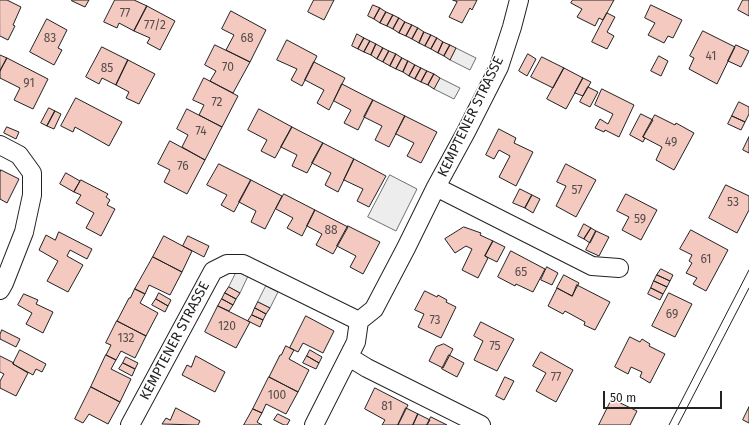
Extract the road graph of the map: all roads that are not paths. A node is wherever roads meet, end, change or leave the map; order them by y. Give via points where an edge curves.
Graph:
1 (519, 0) edge
2 (0, 145) edge
3 (436, 187) junction
4 (618, 268) dead end
5 (0, 290) edge
6 (359, 321) junction
7 (349, 357) junction
8 (130, 425) edge
9 (314, 425) edge
10 (481, 425) edge

1 - 3 street, KEMPTENER STRASSE via 498,67
2 - 5 street via 20,155 32,173 32,195 24,232
3 - 4 street, KEMPTENER STRASSE via 592,266
3 - 6 street, KEMPTENER STRASSE via 374,309
6 - 7 street via 356,342
6 - 8 street, KEMPTENER STRASSE via 243,264 227,264 213,271
7 - 9 street
7 - 10 street

